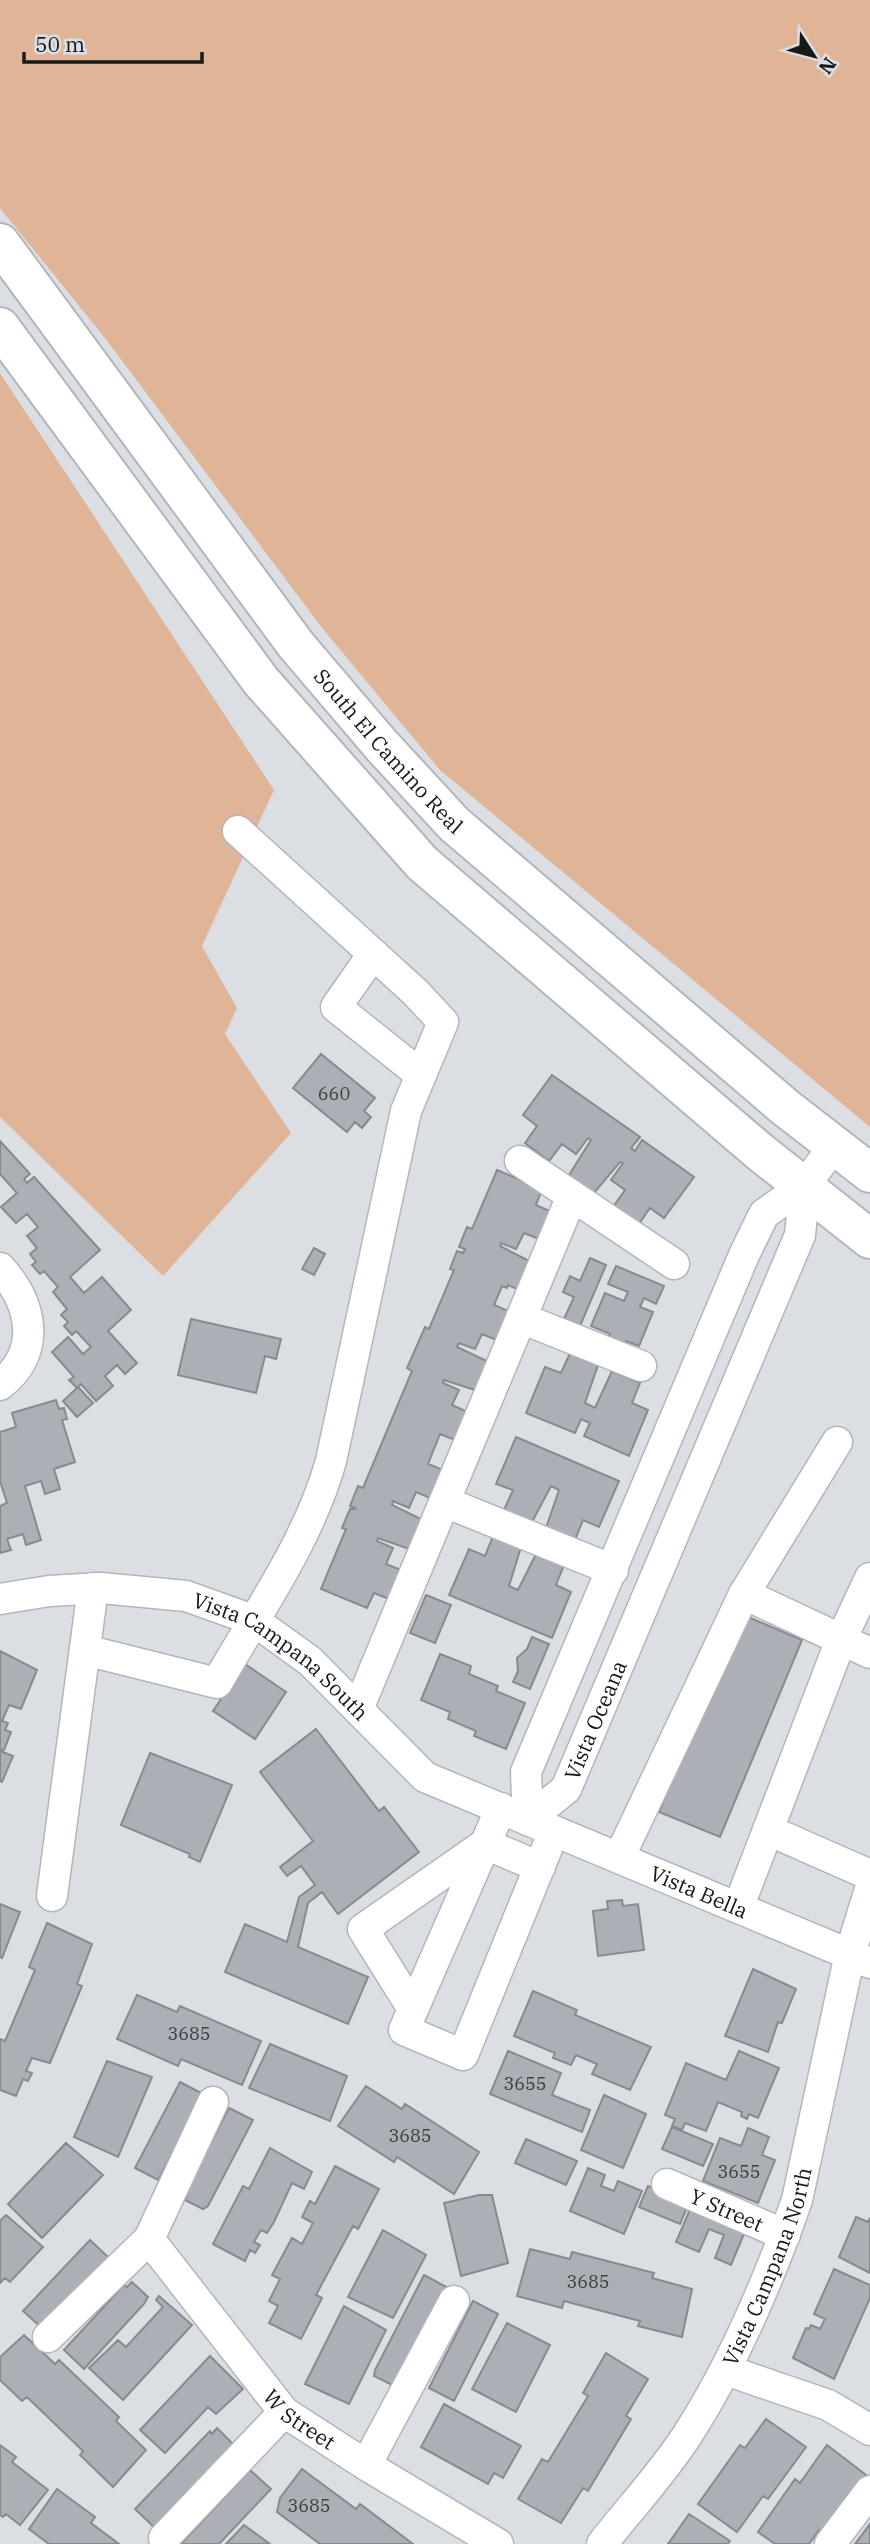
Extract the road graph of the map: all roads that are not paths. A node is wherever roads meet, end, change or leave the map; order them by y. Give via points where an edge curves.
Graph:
1 (0, 243) edge
2 (0, 327) edge
3 (237, 831) dead end
4 (373, 954) junction
5 (421, 1075) junction
6 (834, 1146) junction
7 (520, 1161) dead end
8 (870, 1173) edge
9 (805, 1185) junction
10 (572, 1196) junction
11 (870, 1239) edge
12 (674, 1264) dead end
13 (0, 1268) edge
14 (521, 1318) junction
15 (640, 1366) dead end
16 (0, 1385) edge
17 (837, 1442) dead end
18 (445, 1502) junction
19 (612, 1570) junction
20 (870, 1578) edge
21 (93, 1588) junction
22 (744, 1594) junction
23 (0, 1600) edge
24 (253, 1620) junction
25 (841, 1640) junction
26 (85, 1650) junction
27 (870, 1653) edge
28 (358, 1709) junction
29 (528, 1820) junction
30 (768, 1830) junction
31 (485, 1844) junction
32 (619, 1858) junction
33 (540, 1867) junction
34 (870, 1875) edge
35 (870, 1889) edge
36 (52, 1896) dead end
37 (738, 1908) junction
38 (860, 1959) edge
39 (413, 2010) junction
40 (213, 2102) dead end
41 (667, 2184) dead end
42 (785, 2235) junction
43 (149, 2239) junction
44 (454, 2301) dead end
45 (48, 2337) dead end
46 (726, 2370) junction
47 (284, 2412) junction
48 (870, 2430) edge
49 (366, 2465) junction
50 (870, 2491) edge
51 (164, 2538) dead end
52 (498, 2544) edge
53 (602, 2544) edge
54 (830, 2544) edge

1 - 6 main road, South El Camino Real via 296,645 454,824
2 - 9 main road via 261,681 422,863 749,1143
3 - 4 street
4 - 5 street via 443,1022
4 - 5 street via 336,1007
5 - 24 street via 406,1111 319,1503 295,1553
6 - 8 main road, South El Camino Real
6 - 9 street, Vista Oceana
7 - 10 street
9 - 11 main road
9 - 19 street, Vista Oceana via 764,1214
9 - 29 street, Vista Oceana via 800,1235 566,1789
10 - 12 street
10 - 14 street
13 - 16 street via 16,1285 27,1315 27,1346 16,1373
14 - 15 street
14 - 18 street
17 - 22 street
18 - 19 street
18 - 28 street
19 - 29 street, Vista Oceana via 526,1772
20 - 25 street
21 - 23 street, Vista Campana South
21 - 24 street, Vista Campana South via 186,1596
21 - 26 street
22 - 25 street
22 - 32 street
24 - 26 street via 217,1682
24 - 28 street, Vista Campana South via 310,1661
25 - 27 street
25 - 30 street
26 - 36 street
28 - 29 street, Vista Campana South via 425,1777
29 - 31 street
29 - 32 street, Vista Bella
29 - 33 street
30 - 34 street
30 - 37 street
31 - 33 street
31 - 39 street
31 - 39 street via 363,1929
32 - 37 street, Vista Bella
33 - 39 street via 463,2054 404,2031
35 - 38 street, Vista Campana North
37 - 38 street, Vista Bella
38 - 42 street, Vista Campana North
40 - 43 street
41 - 42 street, Y Street
42 - 46 street, Vista Campana North
43 - 45 street
43 - 47 street, W Street
44 - 49 street
46 - 48 street via 828,2405
46 - 53 street, Vista Campana North via 687,2436
47 - 49 street, W Street
47 - 51 street
49 - 52 street, W Street
50 - 54 street

